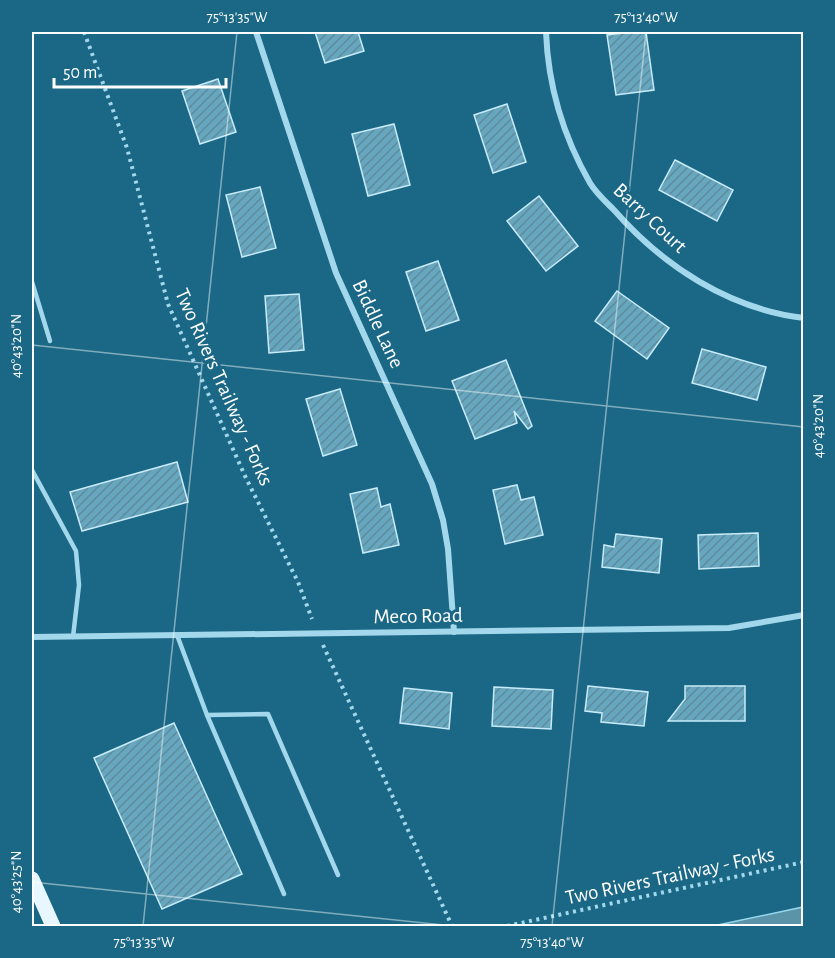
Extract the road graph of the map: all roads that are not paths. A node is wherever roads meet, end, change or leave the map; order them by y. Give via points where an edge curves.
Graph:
1 (256, 32) edge
2 (546, 32) edge
3 (32, 282) edge
4 (804, 318) edge
5 (50, 341) dead end
6 (32, 470) edge
7 (804, 615) edge
8 (454, 632) junction
9 (177, 635) junction
10 (73, 637) junction
11 (32, 638) edge
12 (207, 716) junction
13 (338, 875) dead end
14 (32, 879) edge
15 (284, 894) dead end
16 (53, 927) edge

1 - 8 street, Biddle Lane via 336,273 432,484 448,549
2 - 4 street, Barry Court via 551,85 569,141 591,185 620,218 660,254 704,285 739,303
3 - 5 lane
6 - 10 lane via 76,551 79,585
7 - 8 street, Meco Road via 729,628
8 - 9 street, Meco Road
9 - 10 street, Meco Road
9 - 12 lane
10 - 11 street, Meco Road
12 - 13 lane via 268,714
12 - 15 lane
14 - 16 main road

